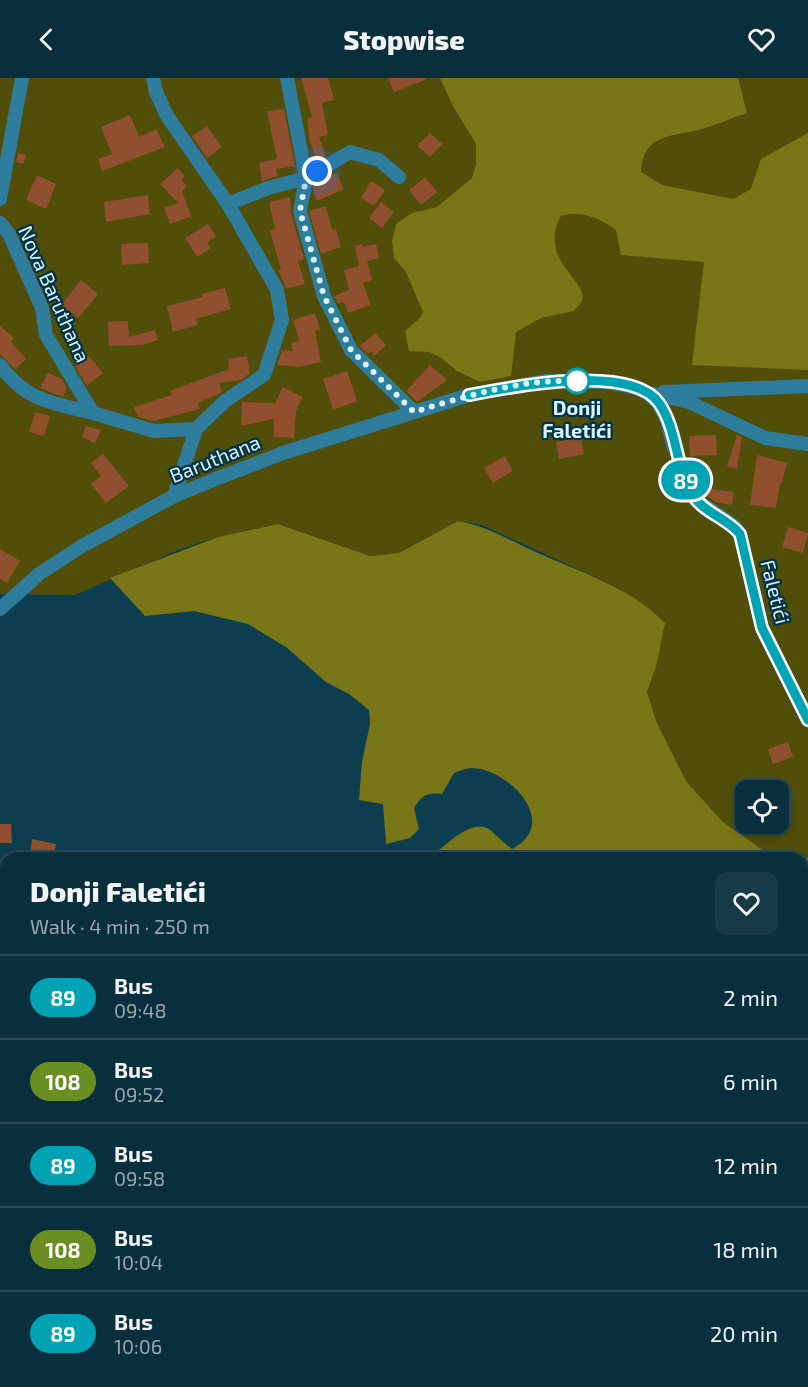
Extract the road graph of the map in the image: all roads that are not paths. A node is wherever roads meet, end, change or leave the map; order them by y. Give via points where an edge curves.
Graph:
1 (22, 78) edge
2 (153, 78) edge
3 (287, 78) edge
4 (399, 177) dead end
5 (306, 178) junction
6 (0, 199) edge
7 (228, 204) junction
8 (0, 224) edge
9 (0, 365) edge
10 (808, 386) edge
11 (647, 393) junction
12 (93, 412) junction
13 (414, 412) junction
14 (196, 429) junction
15 (808, 444) edge
16 (174, 496) junction
17 (0, 609) edge
18 (808, 720) edge

1 - 6 street
2 - 7 street via 167,116
3 - 5 street
4 - 5 street via 379,160 350,152
5 - 7 street
5 - 13 street via 300,211 324,296 351,350
7 - 14 street via 276,290 282,320 264,375 225,401
8 - 12 street, Nova Baruthana via 9,234 42,308 46,335
9 - 12 street via 28,394
10 - 11 street
11 - 13 street, Baruthana via 607,382 547,381 469,395
11 - 15 street via 689,402 765,438
11 - 18 street, Faletići via 658,402 667,420 695,499 740,534 762,628
12 - 14 street via 153,431
13 - 16 street, Baruthana via 283,453
14 - 16 street
16 - 17 street, Baruthana via 82,546 39,574

